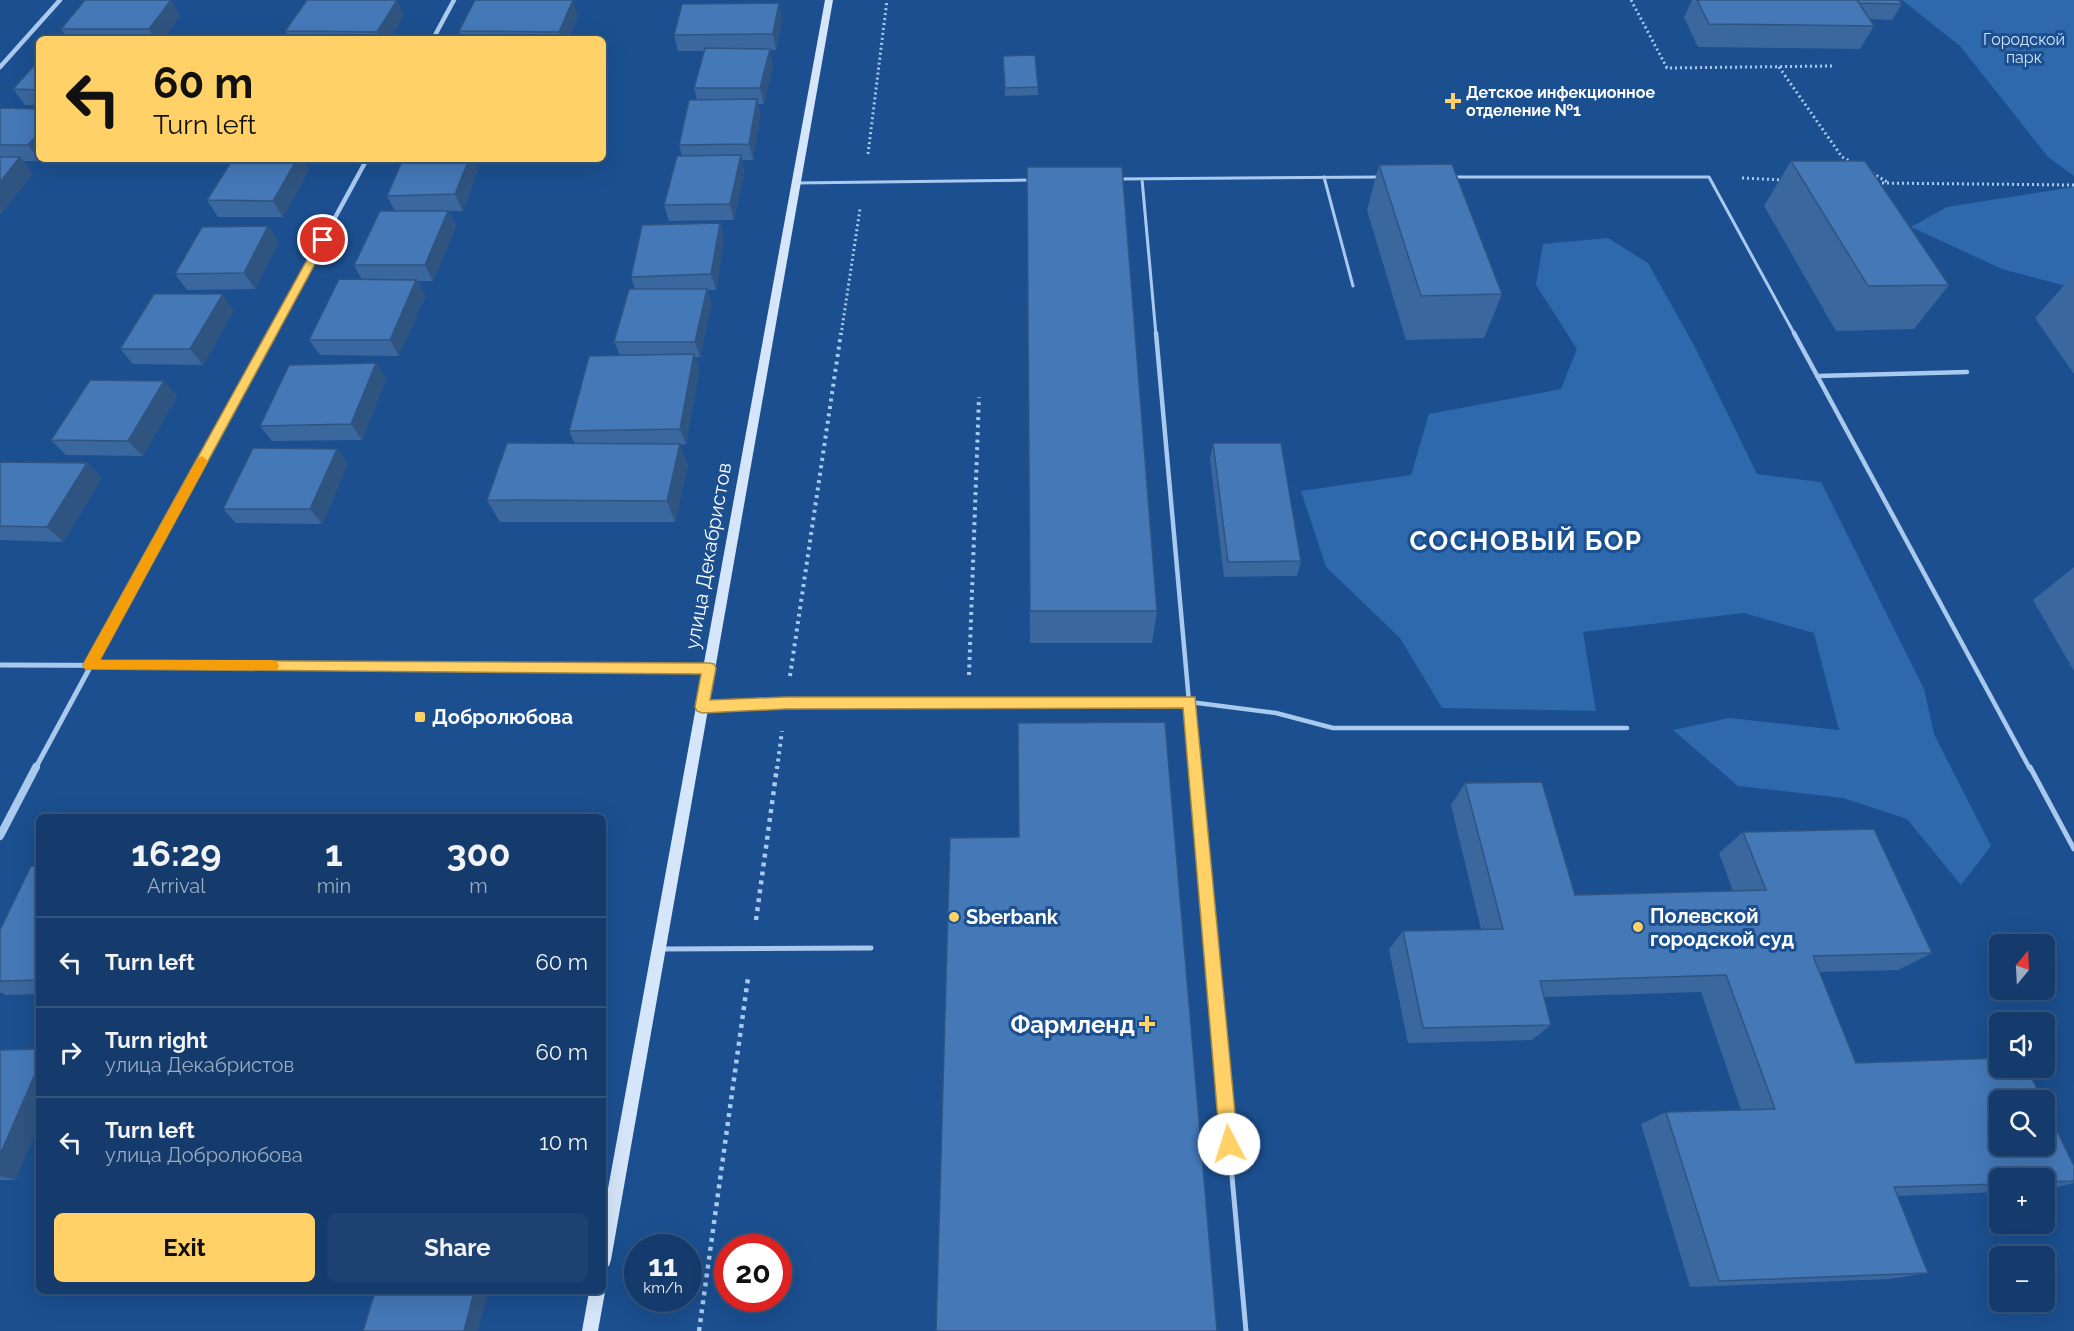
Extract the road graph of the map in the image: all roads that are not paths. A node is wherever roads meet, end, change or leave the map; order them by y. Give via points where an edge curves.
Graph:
1 (60, 0) edge
2 (454, 0) edge
3 (828, 0) edge
4 (435, 36) edge
5 (0, 68) edge
6 (365, 162) edge
7 (1324, 177) junction
8 (1383, 177) edge
9 (1441, 177) edge
10 (1142, 179) junction
11 (1038, 180) edge
12 (1107, 180) edge
13 (796, 183) junction
14 (1353, 286) dead end
15 (1967, 372) dead end
16 (1817, 376) junction
17 (0, 665) edge
18 (90, 665) junction
19 (709, 668) junction
20 (1190, 702) junction
21 (702, 707) junction
22 (1628, 728) dead end
23 (0, 836) edge
24 (2074, 849) edge
25 (871, 948) dead end
26 (659, 949) junction
27 (606, 1243) edge
28 (597, 1294) edge
29 (590, 1331) edge
30 (1246, 1331) edge

1 - 5 street
2 - 4 street
3 - 13 street, улица Декабристов
6 - 18 street
7 - 8 lane
7 - 10 lane
7 - 14 lane
9 - 16 lane via 1709,177
10 - 12 lane
10 - 20 lane
11 - 13 lane
13 - 19 street, улица Декабристов
15 - 16 lane
16 - 24 lane
17 - 18 street
18 - 19 street
18 - 23 street
19 - 21 street, улица Декабристов
20 - 21 lane via 786,703
20 - 22 lane via 1276,713 1333,728
20 - 30 lane
21 - 26 street, улица Декабристов
25 - 26 lane
26 - 27 street, улица Декабристов
28 - 29 street

